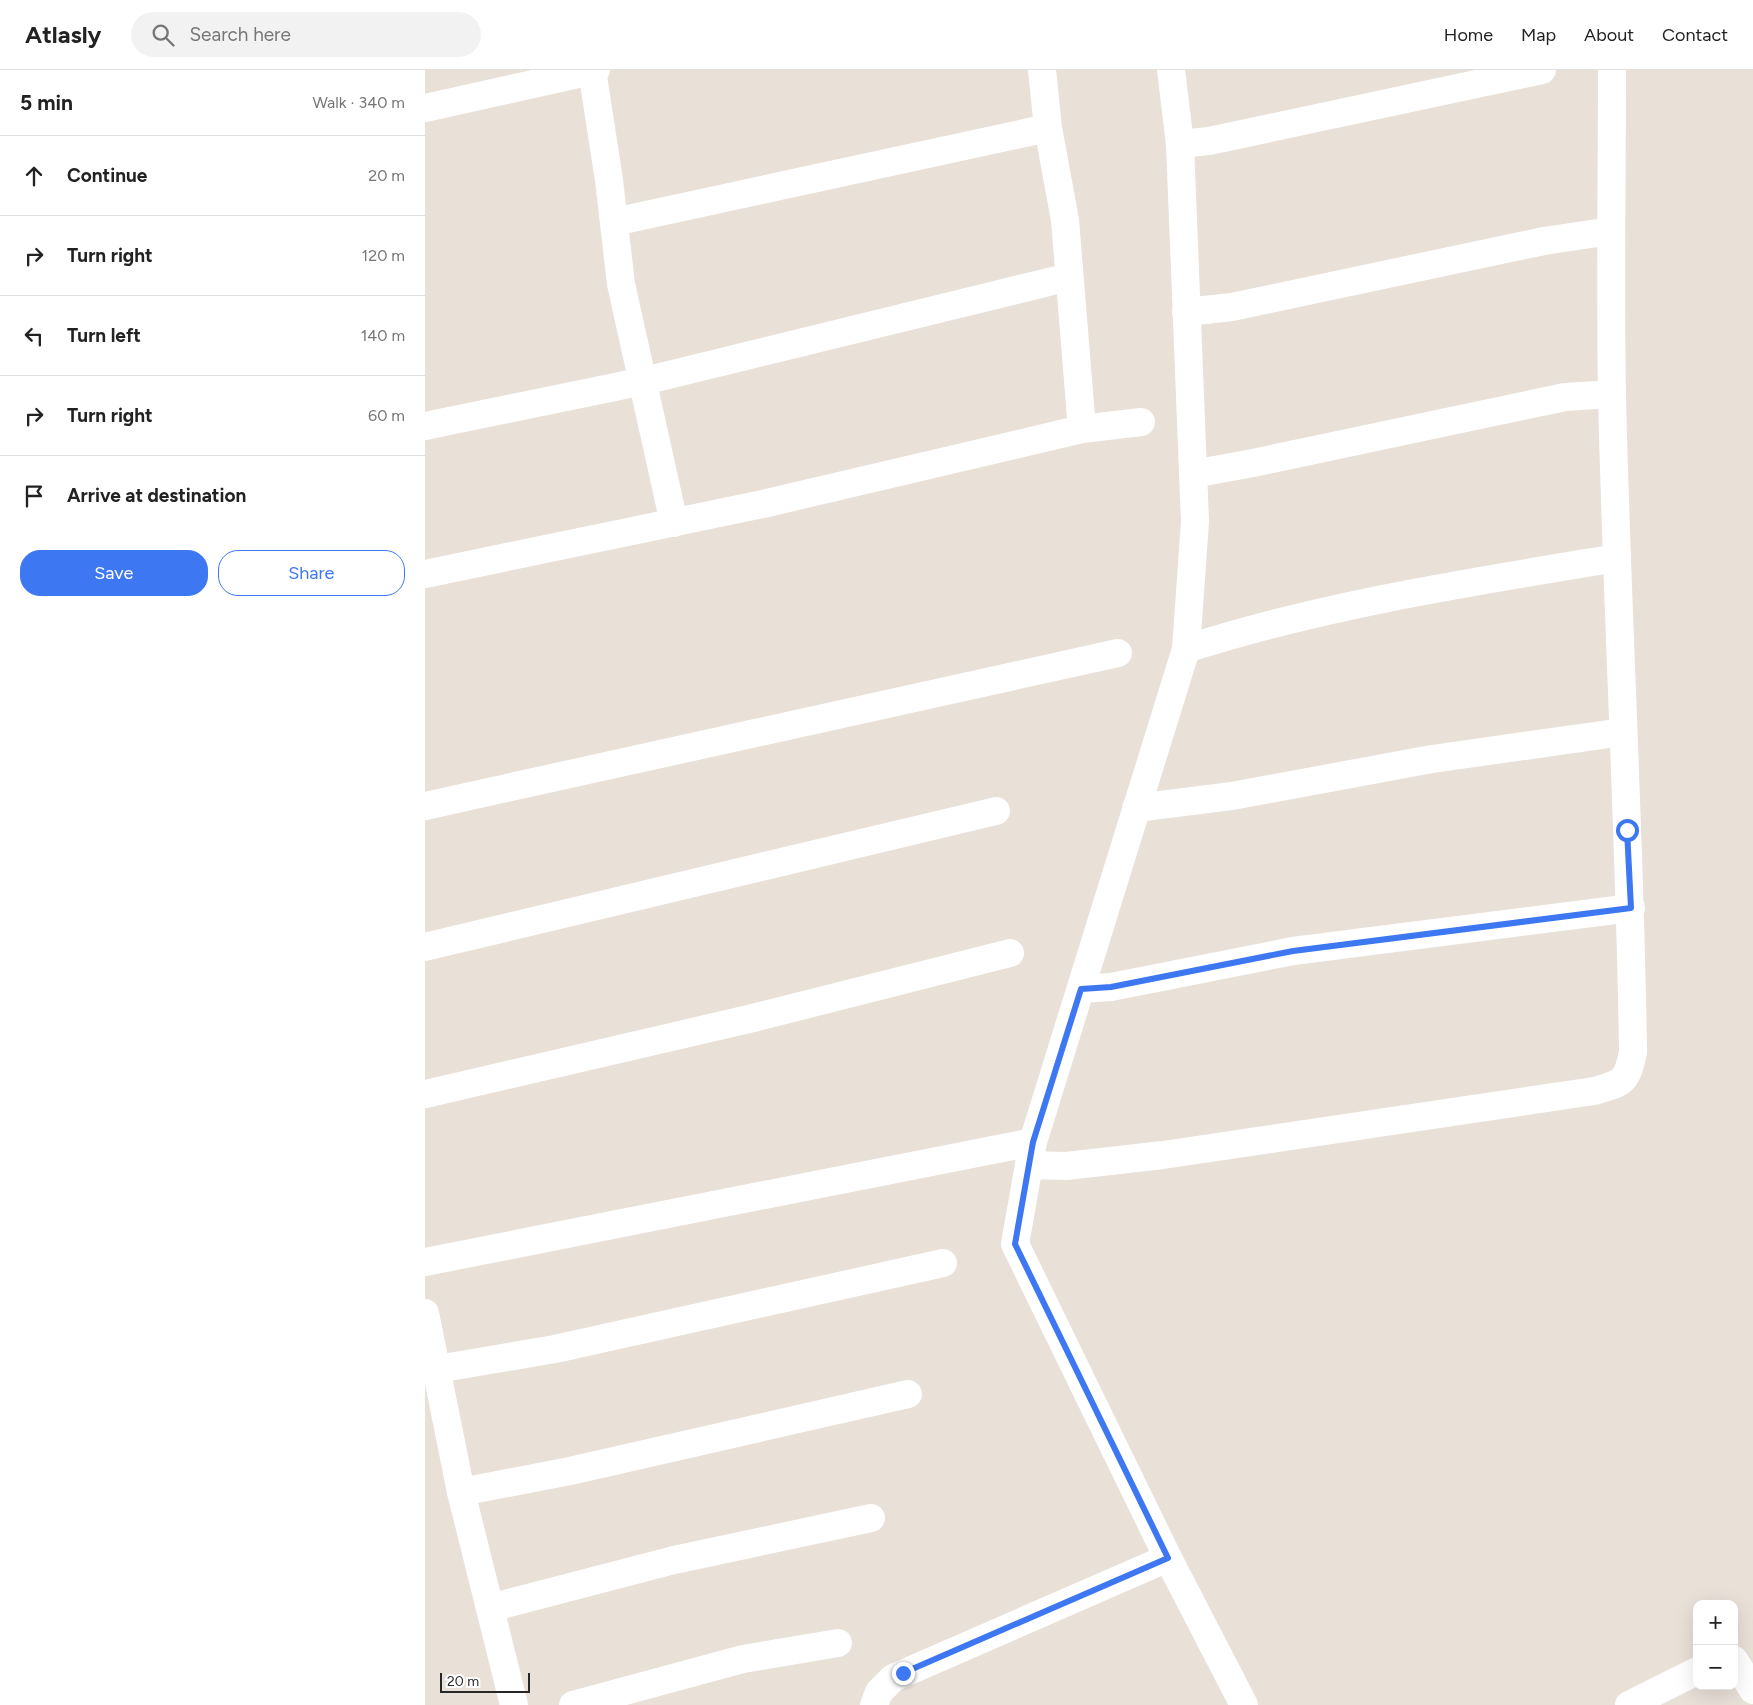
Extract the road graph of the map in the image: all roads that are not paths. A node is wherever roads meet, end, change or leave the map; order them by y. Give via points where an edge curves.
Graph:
1 (593, 70) edge
2 (1042, 70) edge
3 (1171, 70) edge
4 (1542, 70) edge
5 (1612, 70) edge
6 (425, 108) edge
7 (1048, 128) junction
8 (1180, 144) junction
9 (614, 222) junction
10 (1611, 231) junction
11 (1069, 277) junction
12 (1186, 312) junction
13 (644, 380) junction
14 (1612, 394) junction
15 (1141, 422) dead end
16 (425, 426) edge
17 (1082, 429) junction
18 (1193, 474) junction
19 (674, 523) junction
20 (1617, 558) junction
21 (425, 574) edge
22 (1186, 648) junction
23 (1118, 653) dead end
24 (1623, 732) junction
25 (425, 806) edge
26 (1136, 808) junction
27 (997, 811) dead end
28 (1631, 908) junction
29 (425, 947) edge
30 (1010, 953) dead end
31 (1081, 989) junction
32 (425, 1094) edge
33 (1031, 1153) junction
34 (425, 1262) edge
35 (943, 1263) dead end
36 (425, 1313) edge
37 (437, 1369) junction
38 (909, 1394) dead end
39 (461, 1492) junction
40 (871, 1518) dead end
41 (1168, 1558) junction
42 (490, 1608) junction
43 (838, 1642) dead end
44 (1738, 1666) edge
45 (1693, 1673) edge
46 (1753, 1690) edge
47 (514, 1705) edge
48 (573, 1705) edge
49 (874, 1705) edge
50 (1243, 1705) edge
51 (1629, 1705) edge

1 - 6 street
1 - 9 street
2 - 7 street
3 - 8 street
4 - 8 street via 1209,141
5 - 10 street
7 - 9 street
7 - 11 street via 1065,220
8 - 12 street
9 - 13 street via 621,284
10 - 12 street via 1544,241 1232,307
10 - 14 street
11 - 13 street
11 - 17 street
12 - 18 street
13 - 16 street
13 - 19 street
14 - 18 street via 1565,397
14 - 20 street
15 - 17 street
17 - 19 street
18 - 22 street via 1195,522
19 - 21 street
20 - 22 street via 1330,609
20 - 24 street
22 - 26 street
23 - 25 street
24 - 26 street via 1432,760 1232,796
24 - 28 street
26 - 31 street
27 - 29 street
28 - 31 street via 1293,951 1111,987
28 - 33 street via 1633,1052 1629,1073 1617,1085 1595,1091 1163,1155 1066,1166
30 - 32 street via 753,1018
31 - 33 street
33 - 34 street
33 - 41 street via 1015,1244
35 - 37 street via 555,1349
36 - 37 street
37 - 39 street
38 - 39 street via 570,1471
39 - 42 street
40 - 42 street via 674,1560
41 - 49 street via 893,1678 879,1692
41 - 50 street
42 - 47 street
43 - 48 street via 743,1659
44 - 46 street
45 - 51 street

